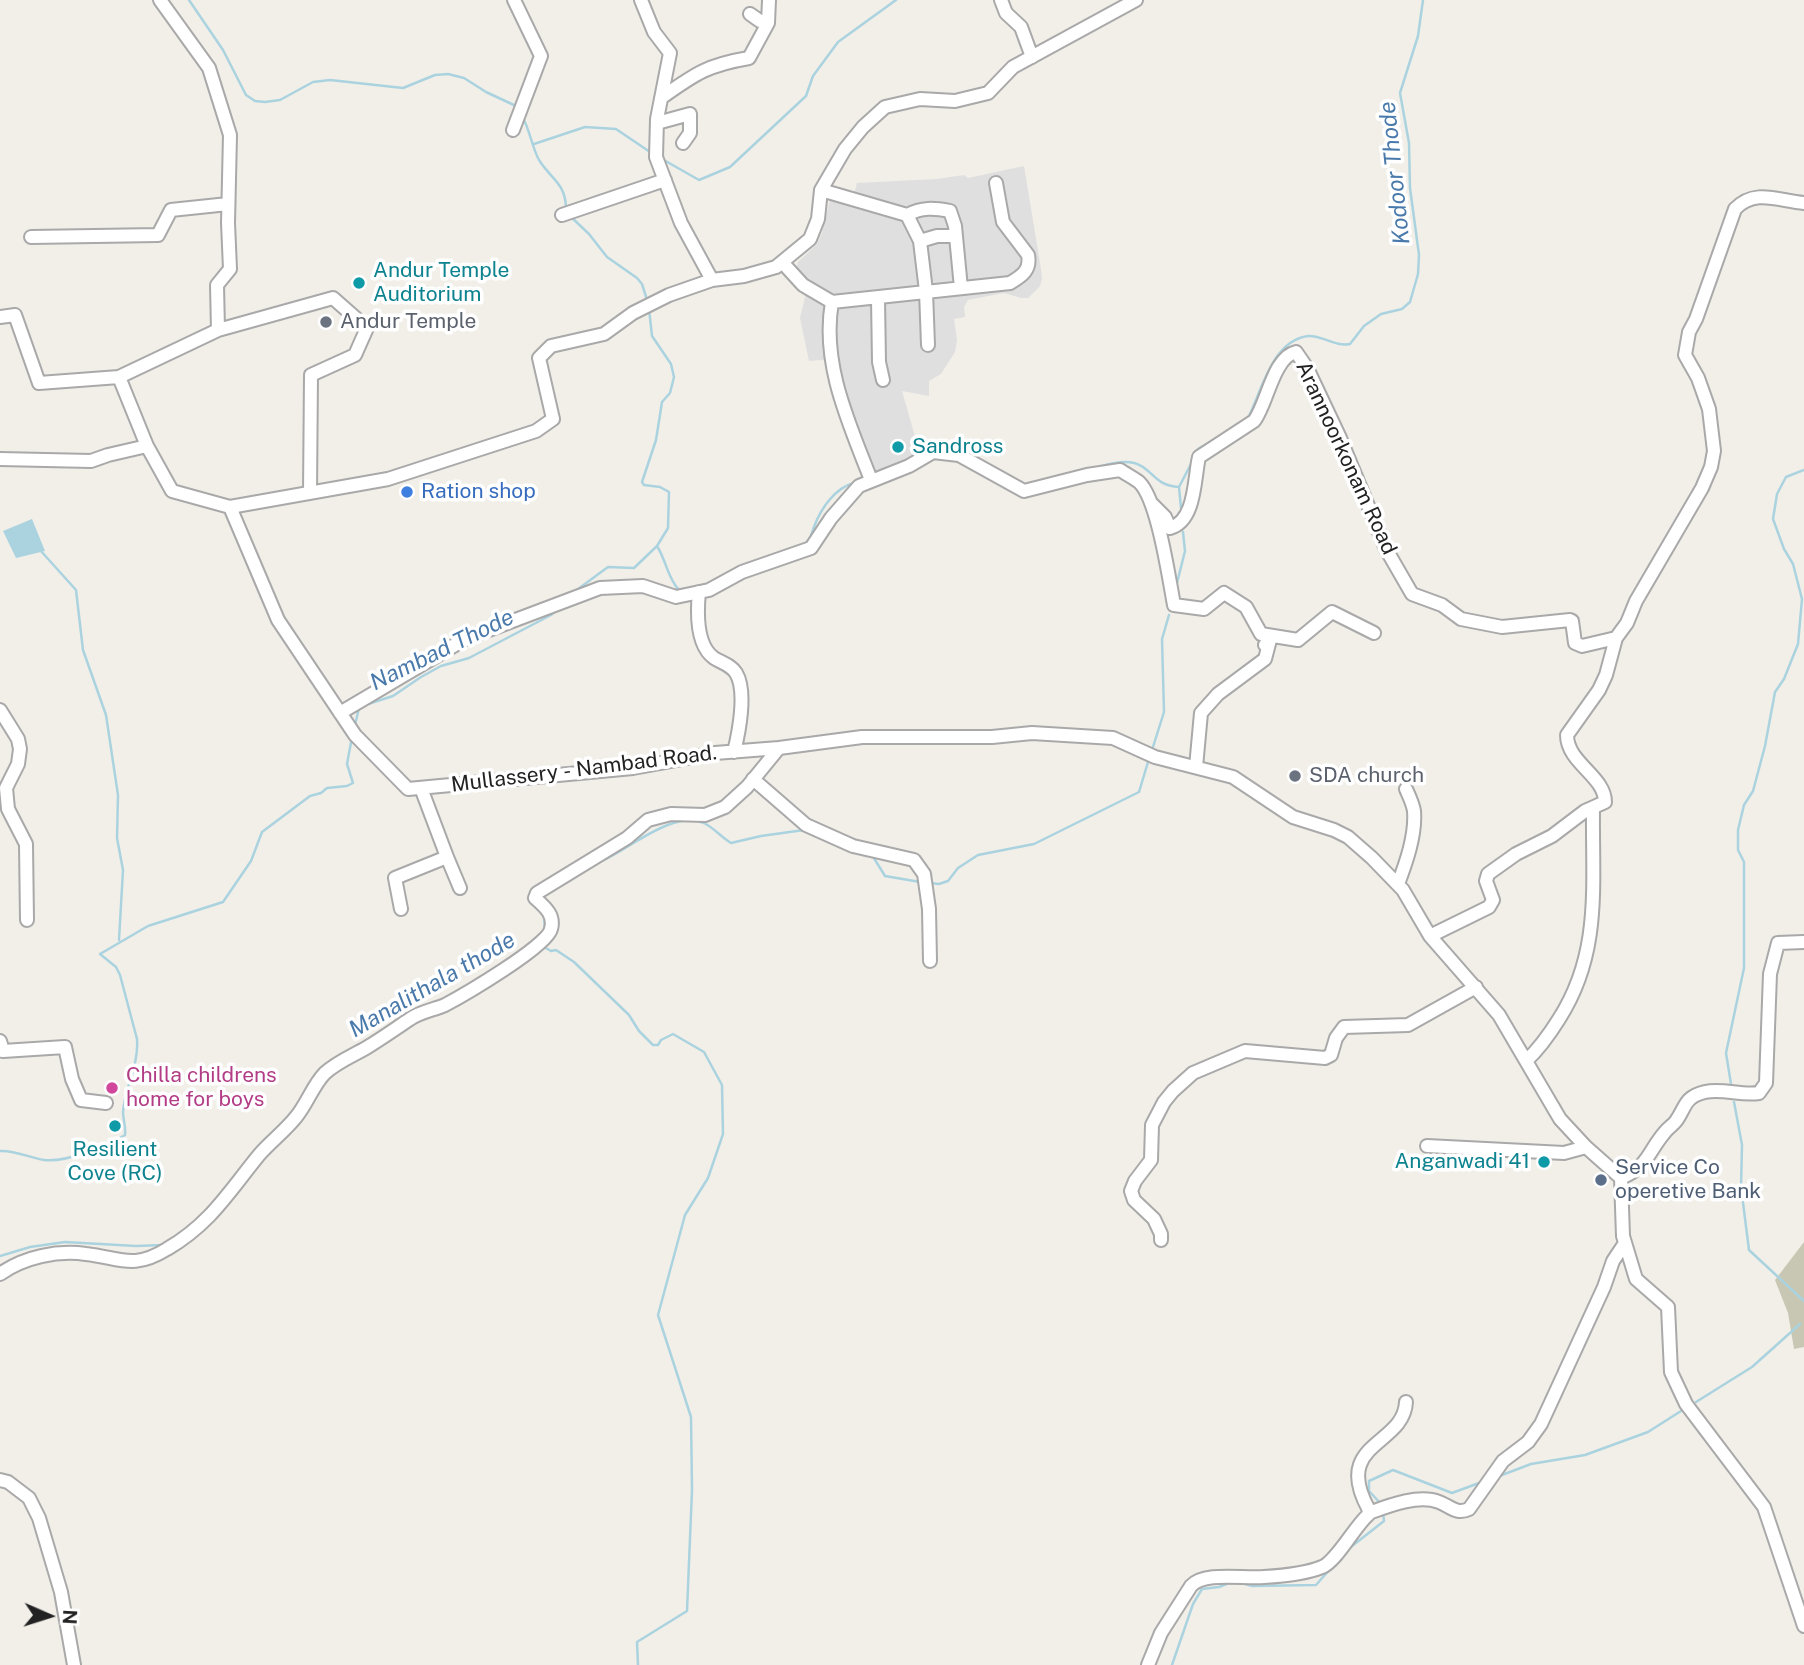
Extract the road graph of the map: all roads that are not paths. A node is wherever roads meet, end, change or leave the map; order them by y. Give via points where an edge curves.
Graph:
1 (160, 0) edge
2 (514, 0) edge
3 (641, 0) edge
4 (769, 0) edge
5 (1001, 0) edge
6 (1136, 0) edge
7 (750, 14) dead end
8 (768, 23) junction
9 (1032, 57) junction
10 (661, 98) junction
11 (657, 123) junction
12 (515, 124) dead end
13 (683, 143) dead end
14 (665, 180) junction
15 (996, 183) dead end
16 (821, 191) junction
17 (1804, 203) edge
18 (228, 204) junction
19 (562, 215) dead end
20 (907, 215) junction
21 (955, 236) junction
22 (31, 237) dead end
23 (919, 241) junction
24 (782, 262) junction
25 (712, 280) junction
26 (961, 288) junction
27 (926, 291) junction
28 (877, 299) junction
29 (832, 302) junction
30 (0, 317) edge
31 (218, 330) junction
32 (928, 345) dead end
33 (119, 377) junction
34 (883, 380) dead end
35 (147, 446) junction
36 (0, 459) edge
37 (871, 481) junction
38 (310, 493) junction
39 (1149, 501) junction
40 (230, 507) junction
41 (699, 592) junction
42 (1374, 633) dead end
43 (1616, 638) junction
44 (1268, 640) junction
45 (0, 710) edge
46 (340, 713) junction
47 (779, 748) junction
48 (734, 752) junction
49 (1196, 767) junction
50 (754, 779) junction
51 (421, 788) junction
52 (1406, 789) dead end
53 (1593, 808) junction
54 (447, 857) junction
55 (1398, 884) junction
56 (460, 888) dead end
57 (401, 909) dead end
58 (27, 920) dead end
59 (1430, 936) junction
60 (1804, 942) edge
61 (930, 961) dead end
62 (1476, 988) junction
63 (0, 1041) edge
64 (1526, 1061) junction
65 (106, 1103) dead end
66 (1427, 1146) dead end
67 (1586, 1147) junction
68 (1621, 1178) junction
69 (1161, 1240) dead end
70 (1625, 1243) junction
71 (0, 1274) edge
72 (1406, 1402) dead end
73 (0, 1480) edge
74 (1366, 1516) junction
75 (1804, 1626) edge
76 (74, 1665) edge
77 (1148, 1665) edge

1 - 18 street via 209,68 230,135
2 - 12 street via 541,56
3 - 10 street via 654,32 670,53
4 - 8 street
5 - 9 street via 1006,13 1021,27
6 - 9 street
7 - 8 street
8 - 10 street via 749,58 719,63 694,74
9 - 16 street via 1013,67 988,93 885,107 845,149
10 - 11 street
11 - 13 street via 690,114 690,133
11 - 14 street via 656,156
14 - 19 street
14 - 25 street via 681,223
15 - 26 street via 1003,222 1028,255 1027,270 1010,283
16 - 20 street
16 - 24 street via 810,239
17 - 43 street via 1748,198 1733,213 1689,332 1685,355 1709,409 1714,451 1711,467
18 - 22 street via 171,210 158,235
18 - 31 street via 230,269 217,285
20 - 21 street via 932,208 950,211
20 - 23 street
21 - 23 street
21 - 26 street
23 - 27 street
24 - 25 street via 744,276
24 - 29 street via 803,285
25 - 38 street via 649,304 604,334 551,346 539,358 553,419 536,431 388,479
26 - 27 street
27 - 28 street
27 - 32 street
28 - 29 street
28 - 34 street
29 - 37 street via 828,324 840,398
30 - 33 street via 15,315 39,383
31 - 33 street
31 - 38 street via 333,299 367,328 355,355 311,375
33 - 35 street
35 - 36 street via 92,461
35 - 40 street via 172,491
37 - 39 street, Arannoorkonam Road via 933,452 959,455 1024,491 1120,470 1140,483
37 - 41 street, Arannoorkonam Road via 859,486 811,548
38 - 40 street
39 - 43 street, Arannoorkonam Road via 1170,528 1180,524 1194,498 1199,457 1254,421 1281,363 1296,352 1340,438 1386,549 1412,594 1442,605 1461,619 1502,627 1570,620 1575,643 1582,646
39 - 44 street, Arannoorkonam Road via 1174,606 1204,610 1224,593 1246,607
40 - 46 street, Mullassery - Nambad Road. via 278,620
41 - 46 street, Arannoorkonam Road via 676,597 643,586 600,588 465,639
41 - 48 street via 703,647 731,667 738,678 740,724
42 - 44 street via 1332,612 1298,640
43 - 53 street via 1602,683 1567,735 1576,759 1605,797 1605,802
44 - 49 street via 1265,659 1218,694 1201,713
45 - 58 street via 20,744 21,756 6,788 8,809 26,844
46 - 51 street, Mullassery - Nambad Road. via 408,789
47 - 48 street, Mullassery - Nambad Road.
47 - 49 street, Mullassery - Nambad Road. via 862,737 1032,733 1113,738 1155,757
47 - 50 street
48 - 51 street, Mullassery - Nambad Road. via 633,768
49 - 55 street, Mullassery - Nambad Road. via 1233,777 1293,817 1348,837
50 - 61 street via 806,825 853,846 914,860 924,874
50 - 71 street via 716,811 648,820 627,838 537,893 551,918 551,932 530,952 460,997 414,1016 325,1073 294,1119 187,1238 138,1262 55,1254 33,1258
51 - 54 street
52 - 55 street via 1414,810 1413,831
53 - 59 street via 1488,874 1493,900 1489,907
53 - 64 street via 1592,930 1582,971 1571,1000 1542,1047
54 - 56 street
54 - 57 street via 395,878
55 - 59 street, Mullassery - Nambad Road.
59 - 62 street, Mullassery - Nambad Road.
60 - 68 street via 1779,943 1773,957 1766,1083 1759,1093 1705,1092 1686,1102 1650,1156 1636,1172
62 - 64 street, Mullassery - Nambad Road. via 1499,1015
62 - 69 street via 1408,1025 1343,1027 1331,1055 1325,1058 1245,1051 1193,1073 1164,1102 1152,1125 1151,1160 1131,1191 1133,1200 1154,1219
63 - 65 street via 3,1051 65,1047 81,1100
64 - 67 street, Mullassery - Nambad Road. via 1560,1119
66 - 67 street via 1564,1153
67 - 68 street, Mullassery - Nambad Road.
68 - 70 street
70 - 74 street via 1541,1424 1528,1442 1503,1461 1469,1509 1462,1512 1420,1500
70 - 75 street via 1636,1279 1668,1307 1671,1372 1686,1404 1764,1507
72 - 74 street via 1399,1422 1359,1464
73 - 76 street via 29,1498 38,1518 61,1592
74 - 77 street via 1323,1567 1193,1583 1161,1633

